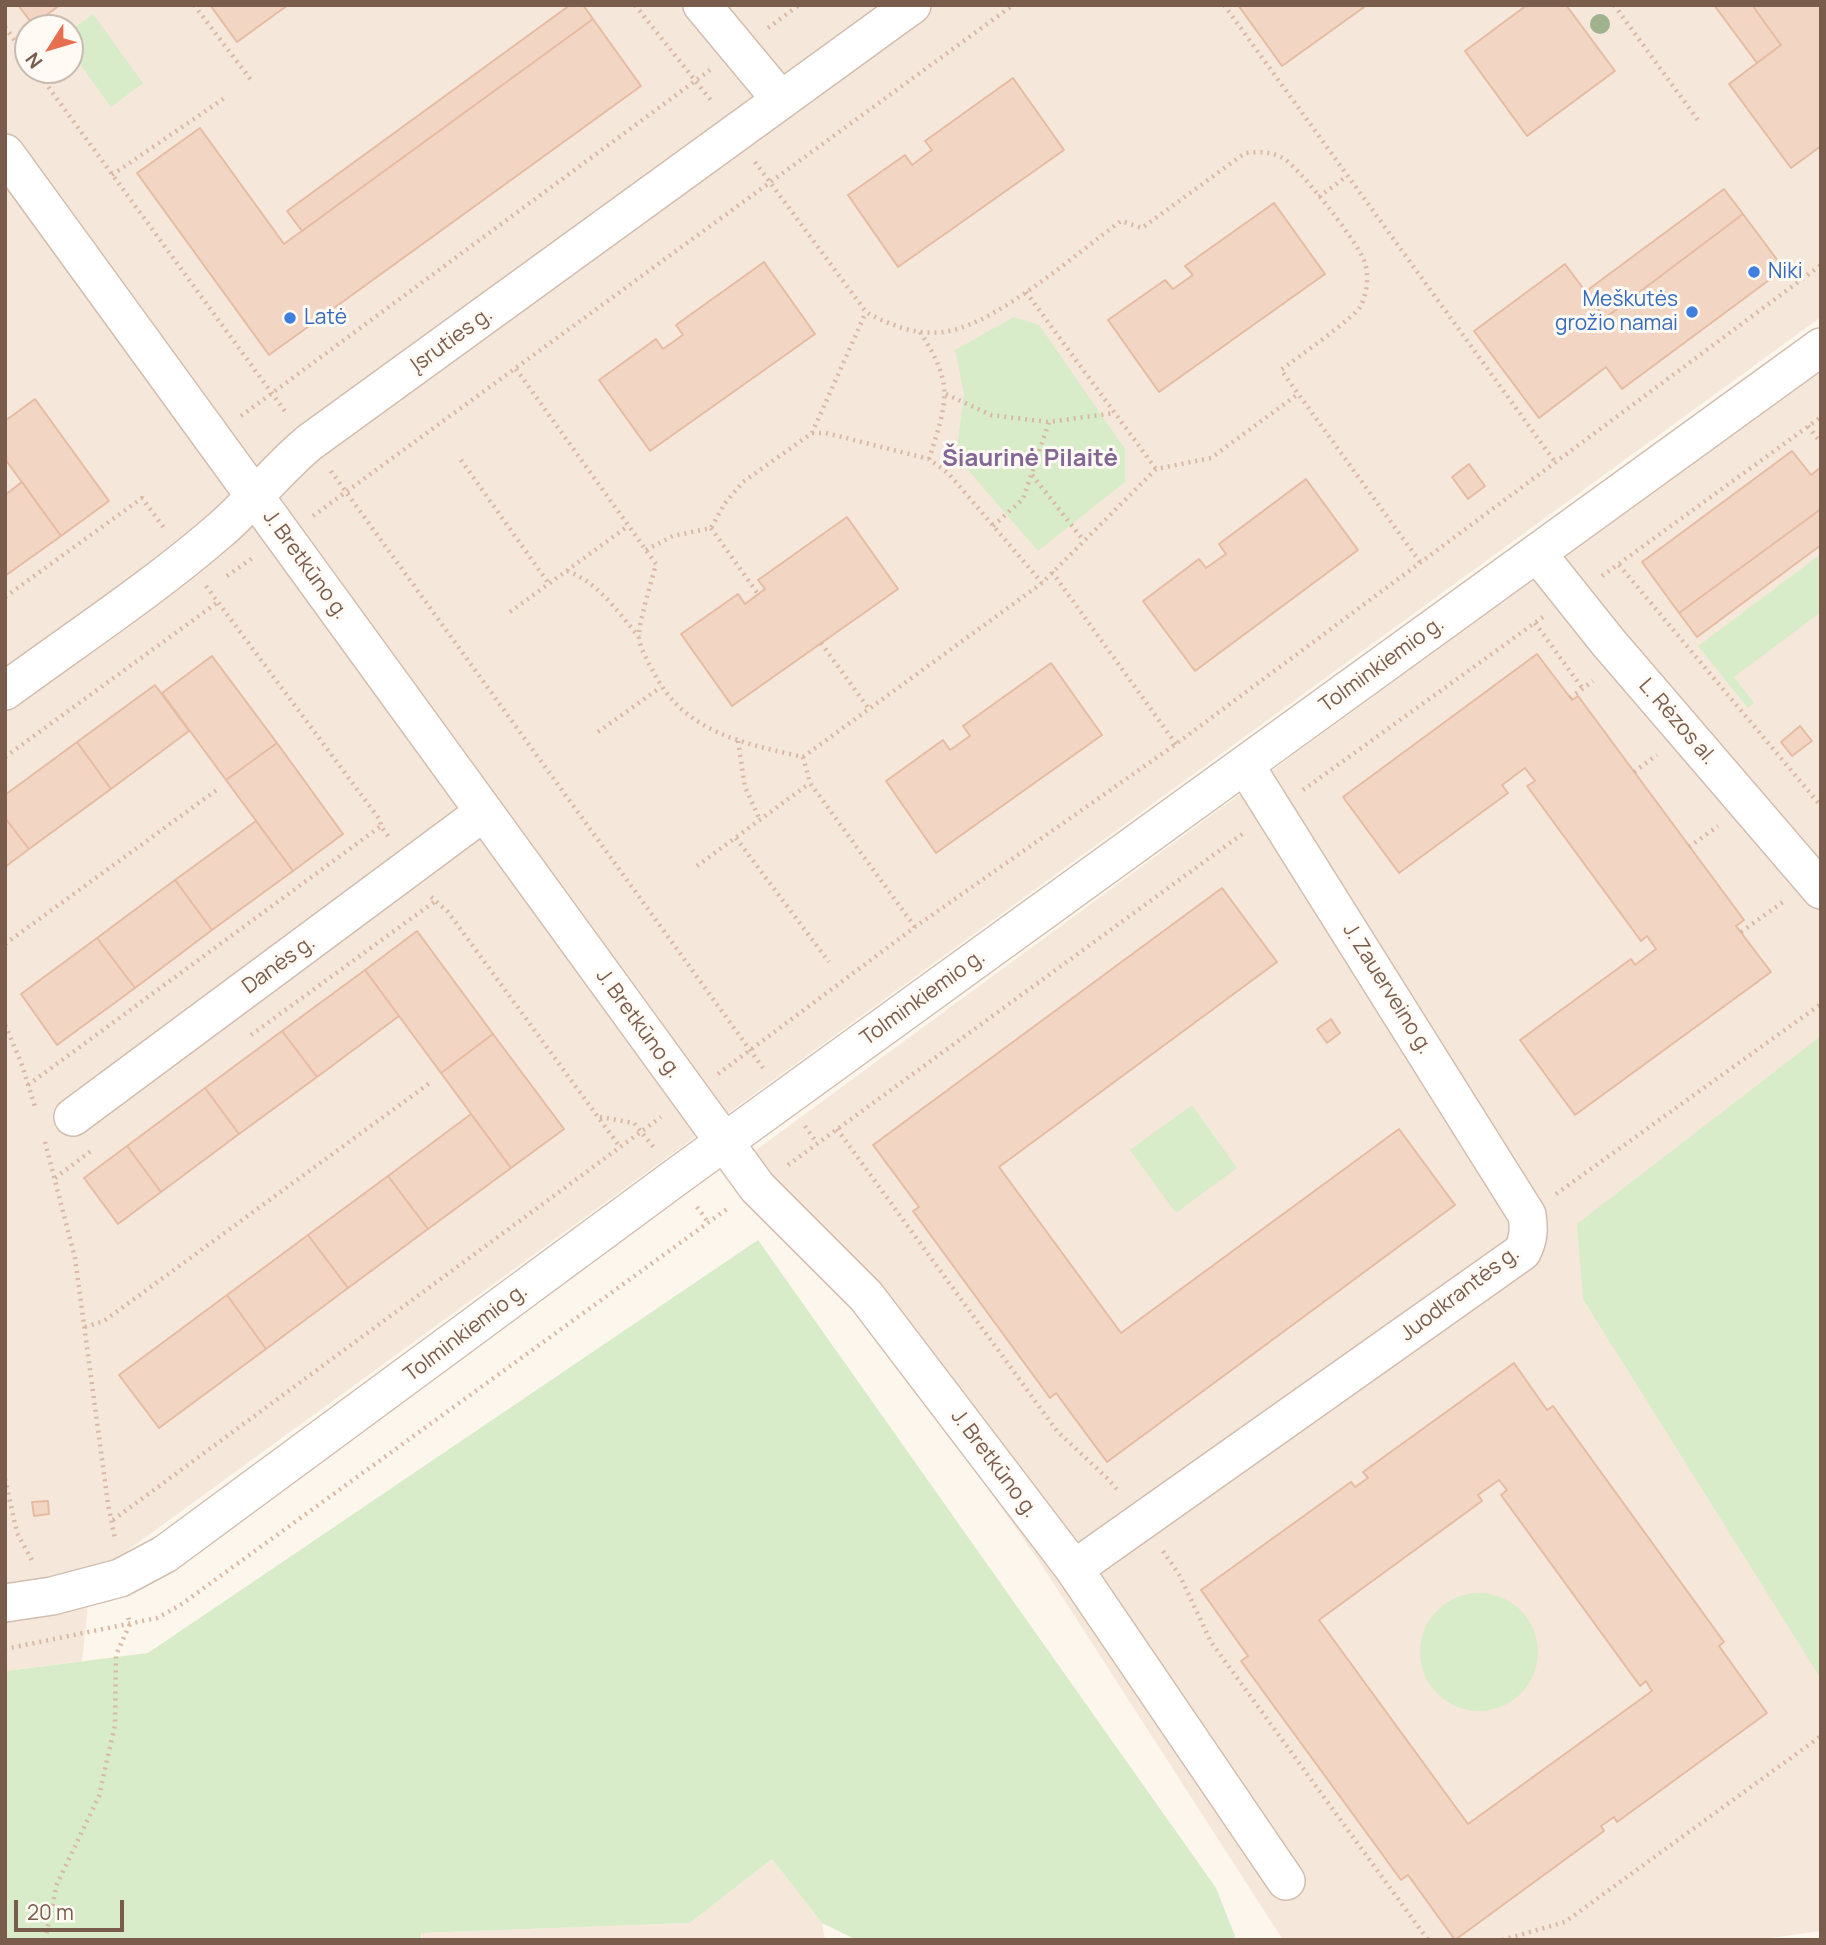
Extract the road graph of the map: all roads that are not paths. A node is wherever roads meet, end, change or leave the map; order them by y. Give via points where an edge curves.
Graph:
1 (702, 5) edge
2 (912, 5) edge
3 (781, 100) junction
4 (5, 153) edge
5 (1821, 347) edge
6 (255, 495) junction
7 (1537, 553) junction
8 (5, 691) edge
9 (1245, 765) junction
10 (484, 812) junction
11 (1805, 893) edge
12 (51, 1122) road end
13 (724, 1142) junction
14 (1527, 1215) joint
15 (1074, 1569) junction
16 (5, 1603) edge
17 (1286, 1881) dead end

1 - 3 street
2 - 3 street, Įsruties g.
3 - 6 street, Įsruties g. via 310,442
4 - 6 street, J. Bretkūno g.
5 - 7 street, Tolminkiemio g.
6 - 8 street, Įsruties g. via 191,555
6 - 10 street, J. Bretkūno g.
7 - 9 street, Tolminkiemio g.
7 - 11 street, L. Rėzos al.
9 - 13 street, Tolminkiemio g.
9 - 14 street, J. Zauerveino g.
10 - 12 street, Danės g.
10 - 13 street, J. Bretkūno g.
13 - 15 street, J. Bretkūno g. via 757,1187 866,1296
13 - 16 street, Tolminkiemio g. via 165,1554 120,1578
14 - 15 street, Juodkrantės g. via 1528,1241 1522,1252
15 - 17 street, J. Bretkūno g.

